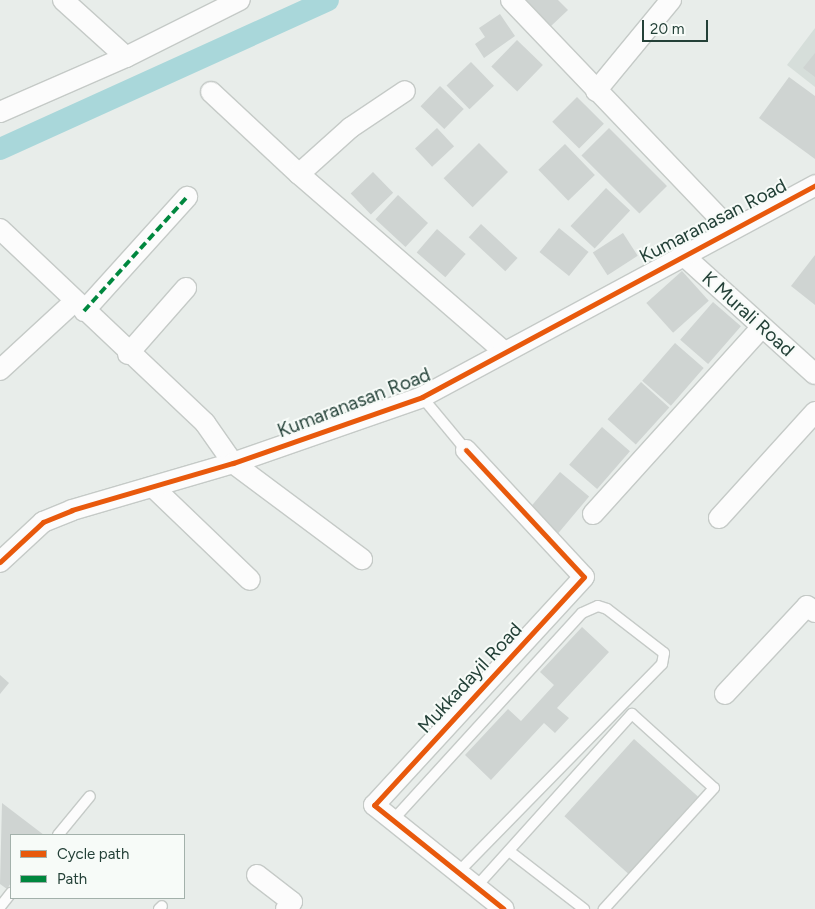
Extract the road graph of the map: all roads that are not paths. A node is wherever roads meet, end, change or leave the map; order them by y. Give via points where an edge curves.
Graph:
1 (63, 0) edge
2 (240, 0) edge
3 (511, 0) edge
4 (671, 0) edge
5 (126, 57) junction
6 (405, 91) dead end
7 (596, 91) junction
8 (212, 92) dead end
9 (0, 112) edge
10 (299, 174) junction
11 (815, 185) edge
12 (187, 197) dead end
13 (0, 229) edge
14 (730, 230) junction
15 (682, 254) junction
16 (186, 288) dead end
17 (80, 306) junction
18 (762, 327) junction
19 (503, 351) junction
20 (128, 354) junction
21 (0, 370) edge
22 (815, 374) edge
23 (422, 397) junction
24 (815, 412) edge
25 (466, 450) joint
26 (233, 463) junction
27 (153, 487) junction
28 (593, 514) dead end
29 (719, 518) dead end
30 (362, 559) dead end
31 (0, 562) edge
32 (250, 580) dead end
33 (815, 612) edge
34 (725, 694) dead end
35 (90, 796) dead end
36 (393, 820) junction
37 (59, 834) edge
38 (509, 851) junction
39 (458, 872) junction
40 (257, 875) dead end
41 (476, 887) junction
42 (10, 894) edge
43 (0, 907) edge
44 (286, 909) edge
45 (504, 909) edge
46 (584, 909) edge
47 (604, 909) edge

1 - 5 street
2 - 5 street
3 - 7 street
4 - 7 street
5 - 9 street
6 - 10 street via 350,128
7 - 14 street
8 - 10 street
10 - 19 street
11 - 14 street, Kumaranasan Road
12 - 17 street
13 - 17 street
14 - 15 street, Kumaranasan Road
15 - 18 street, K Murali Road
15 - 19 street, Kumaranasan Road
16 - 20 street
17 - 20 street
17 - 21 street
18 - 22 street, K Murali Road
18 - 28 street
19 - 23 street, Kumaranasan Road
20 - 26 street via 205,423
23 - 25 lane
23 - 26 street, Kumaranasan Road
24 - 29 street
25 - 36 street, Mukkadayil Road via 584,577 374,805
26 - 27 street, Kumaranasan Road
26 - 30 street
27 - 31 street, Kumaranasan Road via 72,510 43,522
27 - 32 street
33 - 34 street via 807,606
35 - 37 lane
36 - 39 street, Mukkadayil Road
36 - 39 lane via 582,613 598,606 607,610 664,654 662,664
38 - 41 lane
38 - 46 lane
38 - 47 lane via 632,714 714,788
39 - 41 street, Mukkadayil Road
40 - 44 street via 292,902
41 - 45 street, Mukkadayil Road
42 - 43 lane

